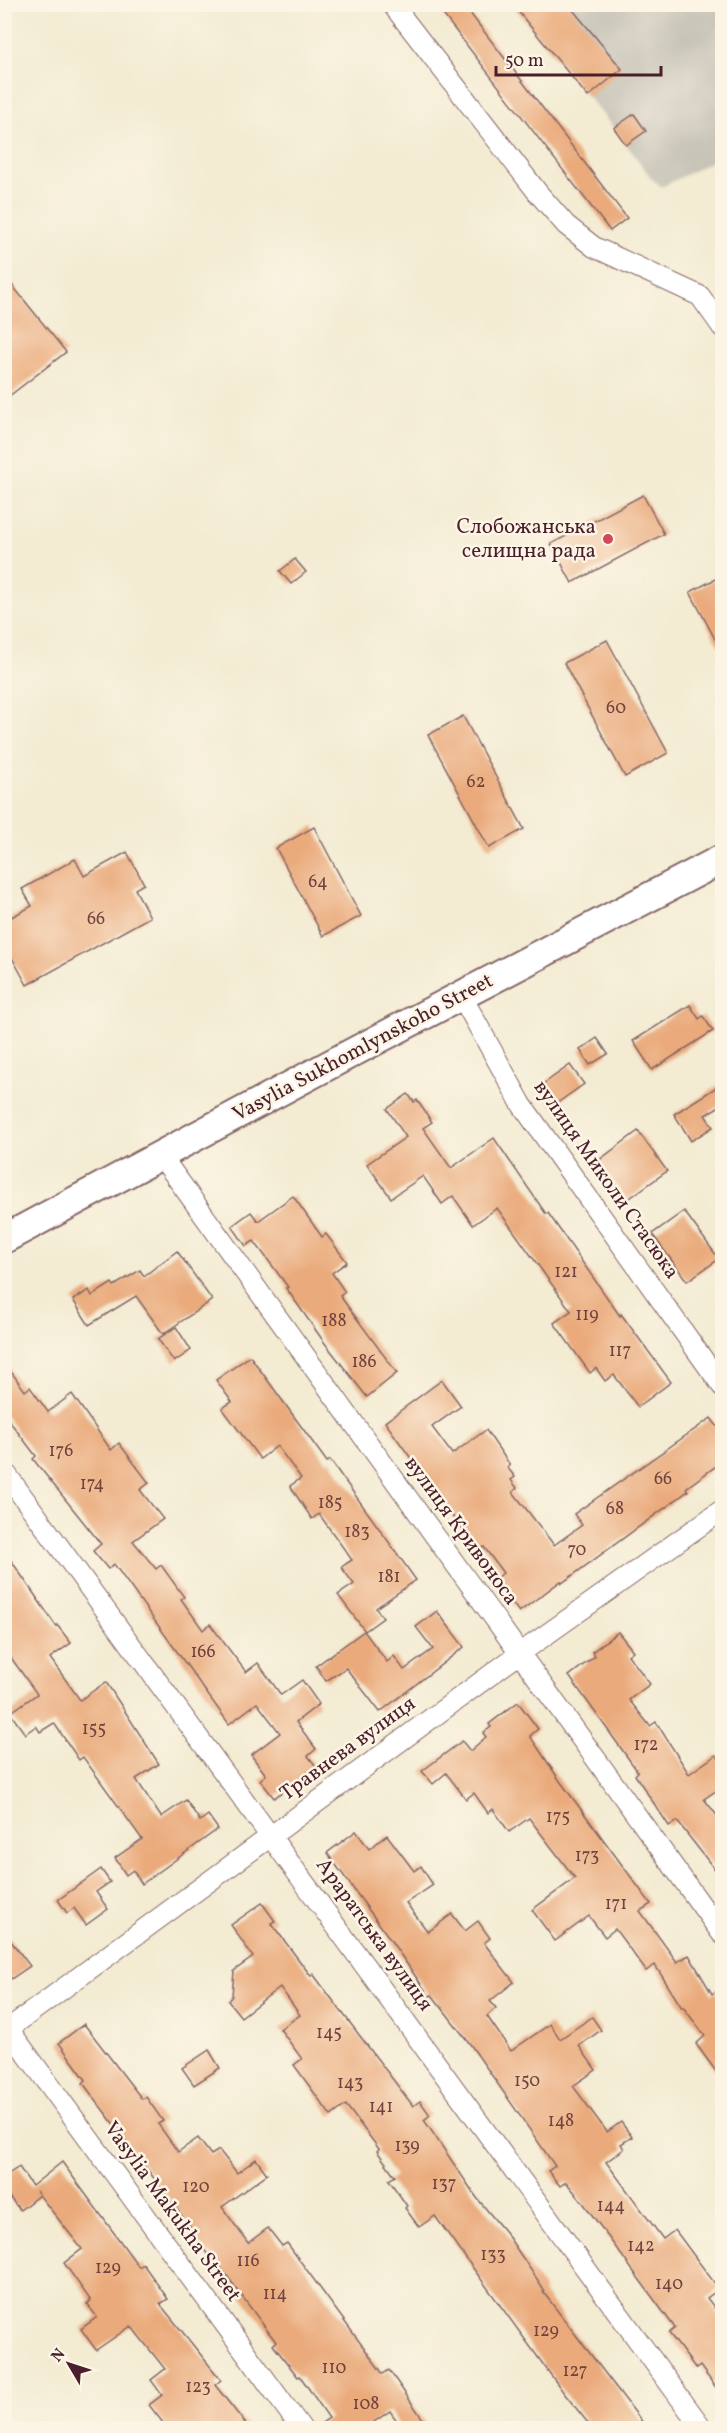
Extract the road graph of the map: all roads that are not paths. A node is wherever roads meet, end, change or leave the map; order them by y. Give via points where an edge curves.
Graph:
1 (392, 4) edge
2 (723, 327) edge
3 (723, 859) edge
4 (461, 996) junction
5 (161, 1156) junction
6 (4, 1239) edge
7 (723, 1386) edge
8 (4, 1471) edge
9 (723, 1509) edge
10 (519, 1654) junction
11 (271, 1835) junction
12 (723, 1934) edge
13 (6, 2028) edge
14 (302, 2428) edge
15 (702, 2428) edge

1 - 2 street via 566,225 594,247 700,296
3 - 4 main road, Vasylia Sukhomlynskoho Street
4 - 5 main road, Vasylia Sukhomlynskoho Street
4 - 7 street, вулиця Миколи Стасюка via 522,1105
5 - 6 main road, Vasylia Sukhomlynskoho Street
5 - 10 street, вулиця Кривоноса
8 - 11 street, Араратська вулиця
9 - 10 street, Травнева вулиця
10 - 11 street, Травнева вулиця
10 - 12 street, вулиця Кривоноса
11 - 13 street, Травнева вулиця
11 - 15 street, Араратська вулиця
13 - 14 street, Vasylia Makukha Street

